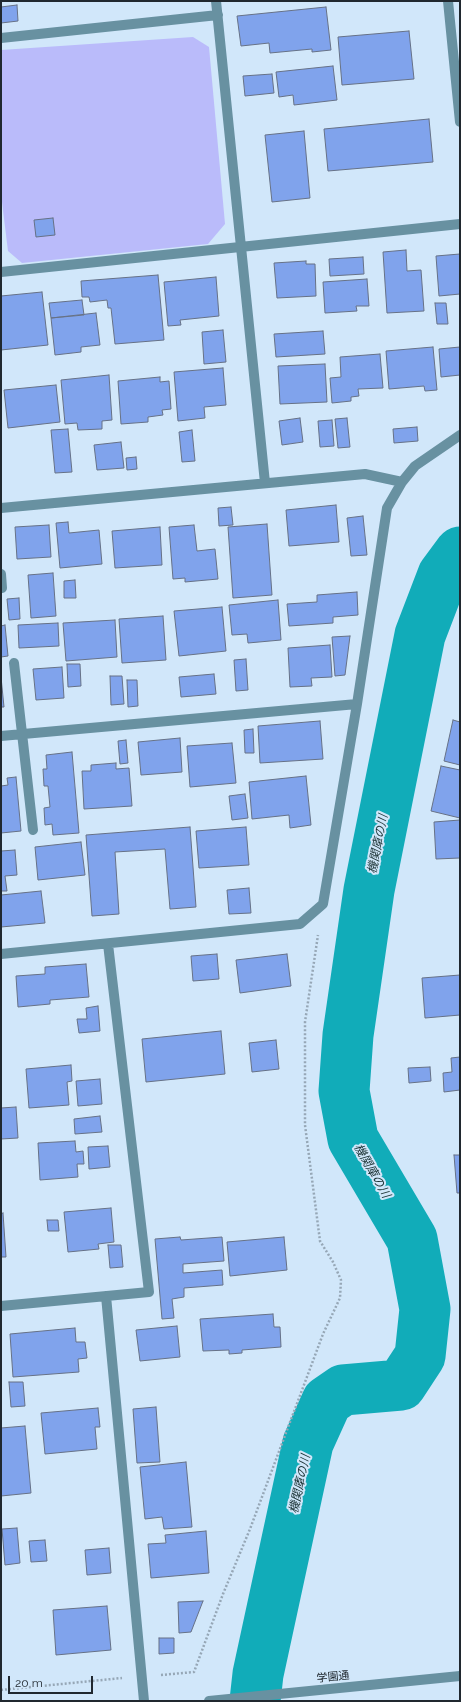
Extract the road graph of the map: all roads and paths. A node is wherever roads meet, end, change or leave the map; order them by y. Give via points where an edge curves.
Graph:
1 (216, 1) edge
2 (448, 1) edge
3 (218, 15) junction
4 (1, 38) edge
5 (456, 40) edge
6 (460, 122) edge
7 (460, 224) edge
8 (242, 247) junction
9 (1, 272) edge
10 (460, 435) edge
11 (402, 482) junction
12 (265, 483) junction
13 (1, 508) edge
14 (1, 574) edge
15 (2, 588) dead end
16 (14, 663) dead end
17 (357, 704) junction
18 (22, 734) junction
19 (1, 736) edge
20 (33, 830) dead end
21 (323, 904) junction
22 (108, 944) junction
23 (1, 954) edge
24 (106, 1296) junction
25 (1, 1306) edge
26 (142, 1676) junction
27 (460, 1676) edge
28 (1, 1690) edge
29 (144, 1701) edge
30 (210, 1701) edge

1 - 3 street
2 - 5 street
3 - 4 street
3 - 8 street
5 - 6 street
7 - 8 street
8 - 9 street
8 - 12 street
10 - 11 street via 415,466
11 - 12 street via 364,474
11 - 17 street via 387,508
12 - 13 street
14 - 15 street
16 - 18 street
17 - 18 street
17 - 21 street
18 - 19 street
18 - 20 street
21 - 22 street via 300,924
21 - 26 path via 305,1022 305,1125 320,1241 341,1280 340,1298 320,1342 194,1672
22 - 23 street
22 - 24 street via 149,1292
24 - 25 street
24 - 26 street
26 - 28 path
26 - 29 street
27 - 30 street, 学園通

